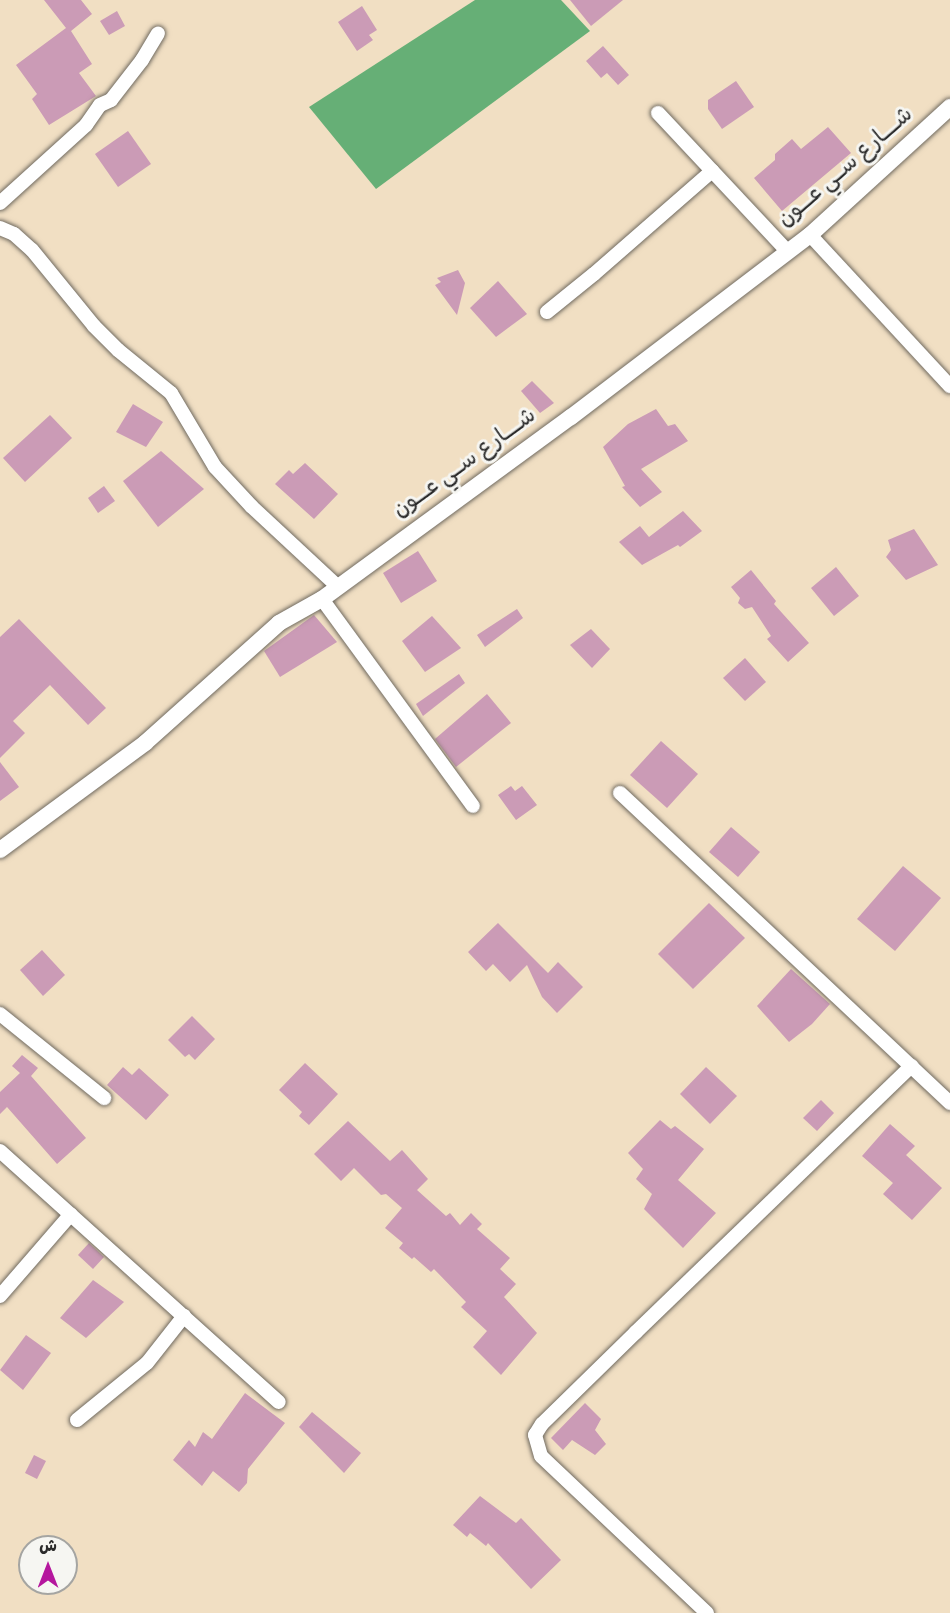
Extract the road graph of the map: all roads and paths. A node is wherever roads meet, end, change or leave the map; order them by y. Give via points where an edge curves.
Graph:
1 (158, 33) dead end
2 (950, 107) edge
3 (658, 113) dead end
4 (712, 171) junction
5 (0, 203) edge
6 (0, 228) edge
7 (810, 235) junction
8 (787, 251) junction
9 (547, 312) dead end
10 (950, 386) edge
11 (336, 586) junction
12 (322, 599) junction
13 (620, 794) dead end
14 (473, 806) dead end
15 (0, 850) edge
16 (0, 1014) edge
17 (910, 1066) junction
18 (104, 1098) dead end
19 (950, 1103) edge
20 (0, 1150) edge
21 (71, 1214) junction
22 (0, 1296) edge
23 (184, 1316) junction
24 (279, 1402) dead end
25 (77, 1420) dead end
26 (707, 1613) edge

1 - 5 street via 111,99 100,105 86,125
2 - 7 street, شــــارع ســي عـــون
3 - 4 street
4 - 8 street
4 - 9 street
6 - 11 street via 32,250 94,326 171,393 215,466 252,507
7 - 8 street, شــــارع ســي عـــون
7 - 10 street
8 - 11 street, شــــارع ســي عـــون via 571,417
11 - 12 street, شــــارع ســي عـــون
12 - 14 street
12 - 15 street, شــــارع ســي عـــون via 279,623 145,742
13 - 17 street
16 - 18 street
17 - 19 street
17 - 26 street via 620,1347 542,1424 536,1435 541,1456
20 - 21 street
21 - 22 street
21 - 23 street
23 - 24 street
23 - 25 street via 147,1364

